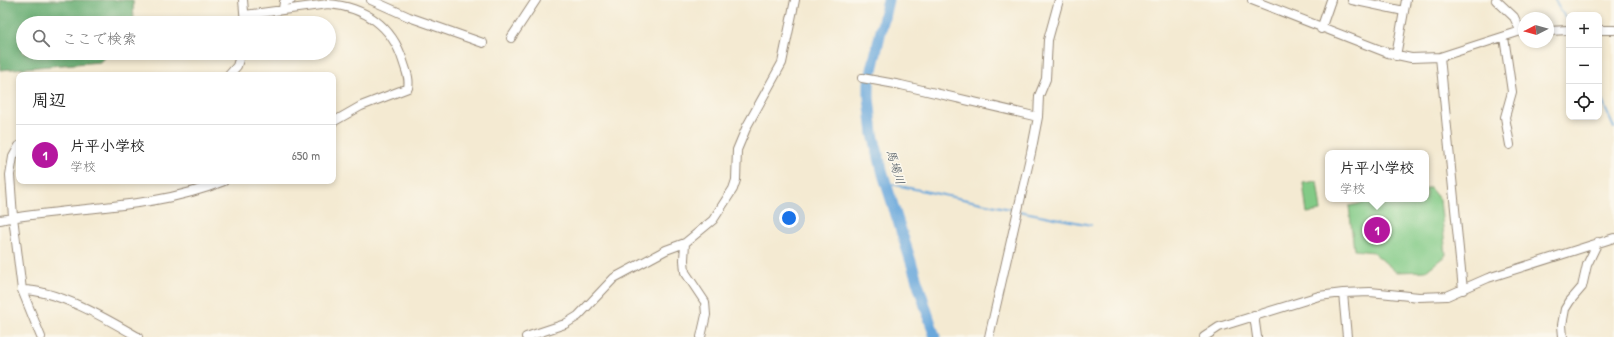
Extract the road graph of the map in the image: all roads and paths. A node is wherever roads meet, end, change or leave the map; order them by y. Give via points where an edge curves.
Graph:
1 (243, 0) edge
2 (291, 0) edge
3 (371, 0) edge
4 (536, 0) edge
5 (795, 0) edge
6 (1060, 0) edge
7 (1252, 0) edge
8 (1331, 0) edge
9 (1352, 0) edge
10 (1406, 0) edge
11 (1496, 0) edge
12 (1366, 2) edge
13 (283, 10) junction
14 (1404, 12) junction
15 (245, 16) edge
16 (258, 16) edge
17 (1518, 24) edge
18 (1322, 29) junction
19 (1554, 30) edge
20 (1566, 30) edge
21 (1602, 30) edge
22 (1614, 30) edge
23 (1518, 32) edge
24 (1504, 37) junction
25 (511, 38) dead end
26 (482, 43) dead end
27 (1396, 56) junction
28 (1440, 57) junction
29 (239, 60) edge
30 (232, 72) edge
31 (862, 78) dead end
32 (1038, 117) junction
33 (336, 120) edge
34 (1510, 145) dead end
35 (16, 152) edge
36 (214, 184) edge
37 (12, 217) junction
38 (0, 220) edge
39 (1614, 238) edge
40 (1598, 242) junction
41 (685, 243) junction
42 (22, 290) junction
43 (1463, 290) junction
44 (1343, 292) junction
45 (1254, 315) junction
46 (41, 337) edge
47 (138, 337) edge
48 (526, 337) edge
49 (701, 337) edge
50 (989, 337) edge
51 (1204, 337) edge
52 (1257, 337) edge
53 (1346, 337) edge
54 (1563, 337) edge

1 - 15 street
2 - 13 street via 284,2
3 - 26 street via 409,17
4 - 25 street
5 - 41 street via 782,63 738,146 733,189 713,220
6 - 32 street via 1048,40 1047,72 1038,101
7 - 18 street
8 - 18 street
9 - 12 street
10 - 14 street
11 - 17 street
12 - 14 street
13 - 16 street
13 - 33 street via 328,4 361,11 376,20 389,33 399,49 409,80 408,88 361,106
14 - 27 street
18 - 27 street
19 - 20 street
21 - 22 street
23 - 24 street
24 - 28 street
24 - 34 street via 1512,92 1505,117
27 - 28 street
28 - 43 street
29 - 30 street
31 - 32 street
32 - 50 street
35 - 37 street via 10,175
36 - 37 street via 178,195 122,205
37 - 38 street
37 - 42 street
39 - 40 street
40 - 43 street via 1500,273
40 - 54 street via 1587,266 1582,287 1566,306 1562,325
41 - 48 street via 666,250 614,278 578,316 565,324
41 - 49 street via 685,272 705,302 706,321
42 - 46 street
42 - 47 street via 63,299
43 - 44 street via 1435,297
44 - 45 street via 1319,296
44 - 53 street
45 - 51 street via 1219,327
45 - 52 street

